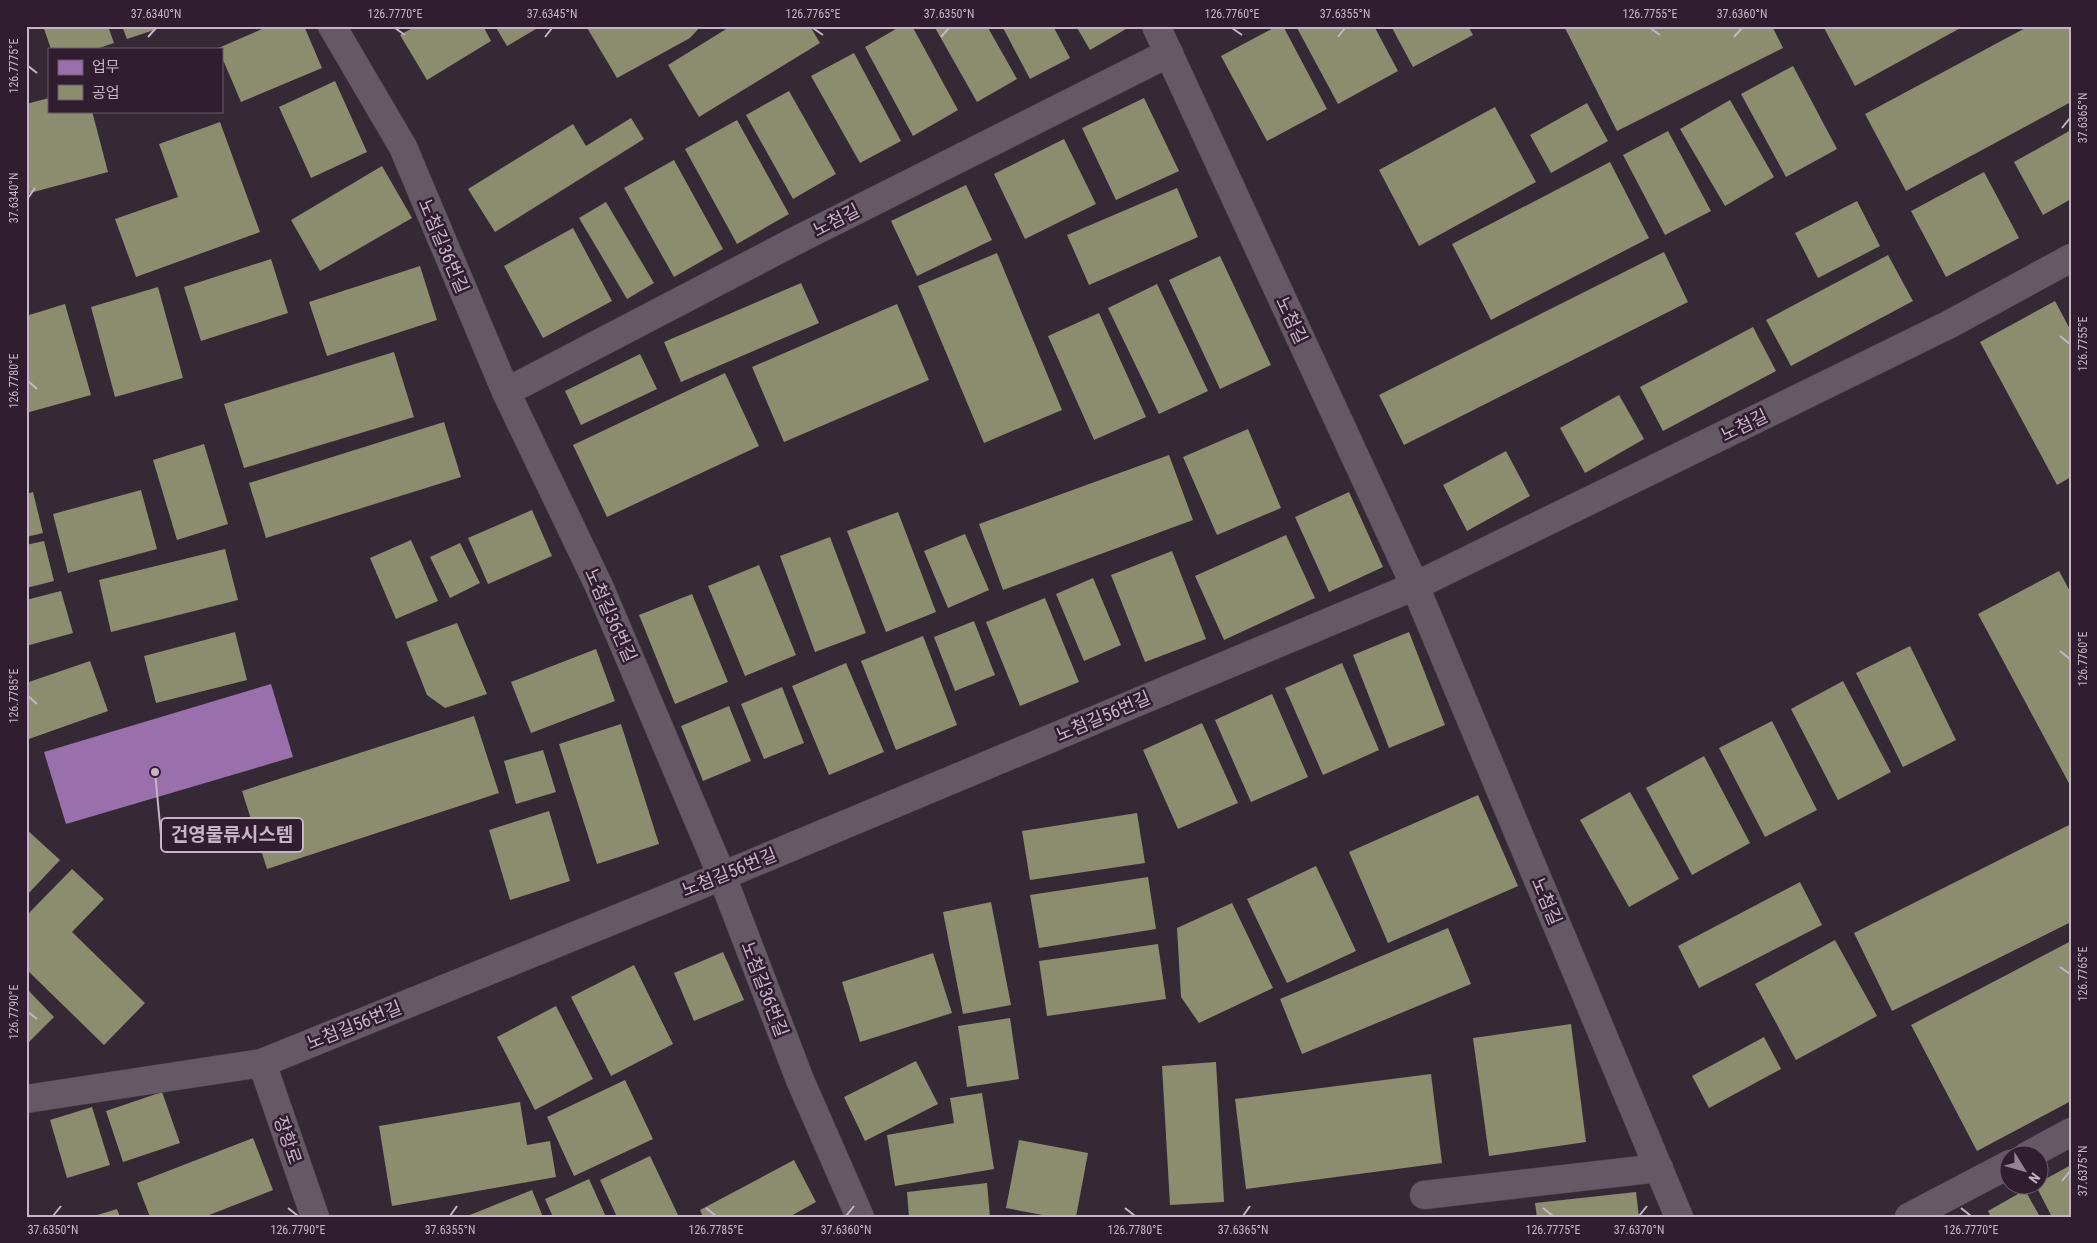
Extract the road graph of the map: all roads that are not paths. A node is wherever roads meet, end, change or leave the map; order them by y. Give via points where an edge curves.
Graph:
1 (332, 26) edge
2 (1156, 26) edge
3 (1169, 53) junction
4 (2071, 258) edge
5 (506, 392) junction
6 (1415, 586) junction
7 (722, 876) junction
8 (262, 1063) junction
9 (26, 1099) edge
10 (2071, 1132) edge
11 (2045, 1146) edge
12 (1659, 1168) junction
13 (2000, 1169) edge
14 (1424, 1195) dead end
15 (315, 1217) edge
16 (860, 1217) edge
17 (1679, 1217) edge
18 (1909, 1217) edge

1 - 5 street, 노첨길36번길 via 402,147
2 - 3 street, 노첨길
3 - 5 street, 노첨길 via 799,239
3 - 6 street, 노첨길
4 - 6 street, 노첨길 via 1950,324
5 - 7 street, 노첨길36번길 via 599,586
6 - 7 street, 노첨길56번길
6 - 12 street, 노첨길
7 - 8 street, 노첨길56번길
7 - 16 street, 노첨길36번길 via 800,1080
8 - 9 street, 노첨길56번길
8 - 15 street, 장항로
10 - 11 street
12 - 14 street
12 - 17 street, 노첨길
13 - 18 street

